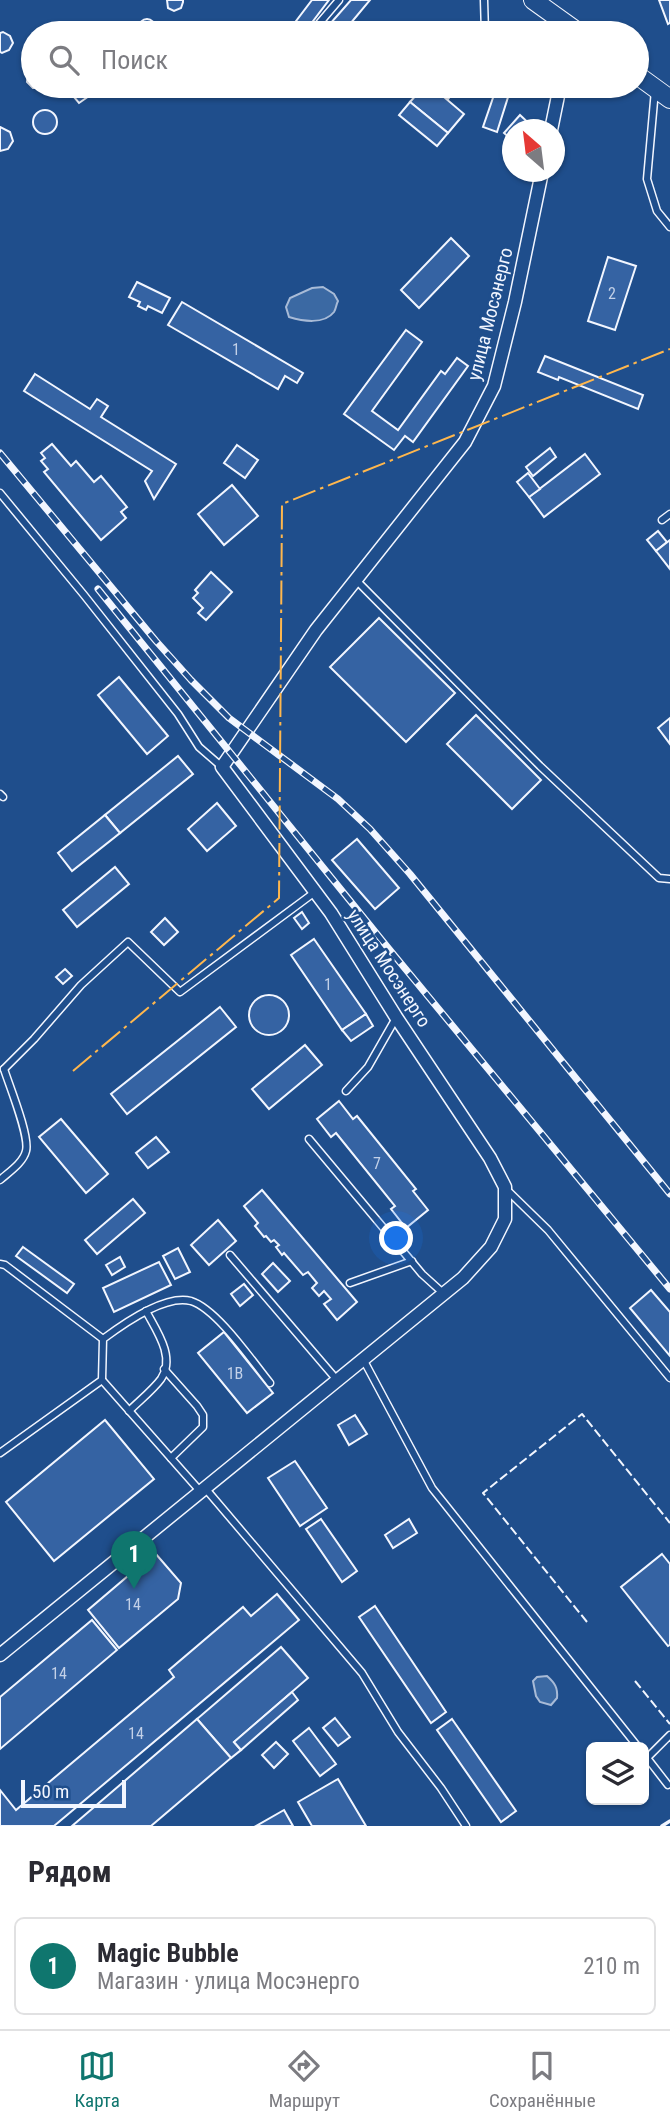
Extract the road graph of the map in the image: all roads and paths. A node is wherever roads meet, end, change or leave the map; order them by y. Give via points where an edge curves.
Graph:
1 (339, 0) edge
2 (485, 0) edge
3 (534, 0) edge
4 (322, 21) edge
5 (485, 21) edge
6 (560, 21) edge
7 (663, 94) edge
8 (558, 98) edge
9 (553, 119) edge
10 (540, 182) edge
11 (670, 226) edge
12 (0, 493) edge
13 (670, 514) edge
14 (662, 520) dead end
15 (356, 580) junction
16 (222, 766) junction
17 (670, 879) edge
18 (315, 892) junction
19 (396, 1017) junction
20 (2, 1068) edge
21 (346, 1091) dead end
22 (309, 1139) dead end
23 (0, 1180) edge
24 (505, 1187) junction
25 (230, 1255) dead end
26 (412, 1262) junction
27 (0, 1264) edge
28 (350, 1283) dead end
29 (444, 1294) junction
30 (146, 1311) junction
31 (103, 1339) junction
32 (363, 1359) junction
33 (164, 1369) junction
34 (670, 1378) edge
35 (102, 1380) junction
36 (337, 1380) junction
37 (270, 1383) dead end
38 (129, 1410) junction
39 (0, 1453) edge
40 (171, 1458) junction
41 (203, 1490) junction
42 (0, 1655) edge
43 (670, 1735) edge
44 (634, 1742) edge
45 (649, 1753) edge
46 (649, 1761) edge
47 (668, 1785) dead end
48 (466, 1826) edge

1 - 4 lane
2 - 5 lane
3 - 6 main road
7 - 11 lane via 647,179 657,211
8 - 9 street
10 - 15 street, улица Мосэнерго via 494,386 465,442
12 - 16 lane via 178,714 199,747
13 - 14 lane
15 - 16 street, улица Мосэнерго
15 - 17 lane via 540,766 659,877
16 - 18 street, улица Мосэнерго
18 - 19 street, улица Мосэнерго
18 - 20 lane via 180,992 128,942
19 - 21 lane via 368,1067
19 - 24 street, улица Мосэнерго
20 - 23 lane via 26,1137 26,1151
22 - 26 lane
24 - 29 street, улица Мосэнерго via 505,1219 491,1247
24 - 34 lane via 548,1230
25 - 36 lane
26 - 28 lane
26 - 29 lane
27 - 31 lane
29 - 32 street, улица Мосэнерго
30 - 31 lane
30 - 33 lane via 165,1347
30 - 37 lane via 188,1300 202,1306
31 - 35 lane
32 - 36 street, улица Мосэнерго
32 - 44 lane via 432,1488
33 - 38 lane via 162,1378
33 - 40 lane via 203,1415 203,1427
35 - 38 lane
35 - 39 lane
36 - 41 street, улица Мосэнерго
38 - 40 lane
40 - 41 lane
41 - 42 street, улица Мосэнерго
41 - 48 lane via 362,1673
43 - 45 lane
46 - 47 lane

